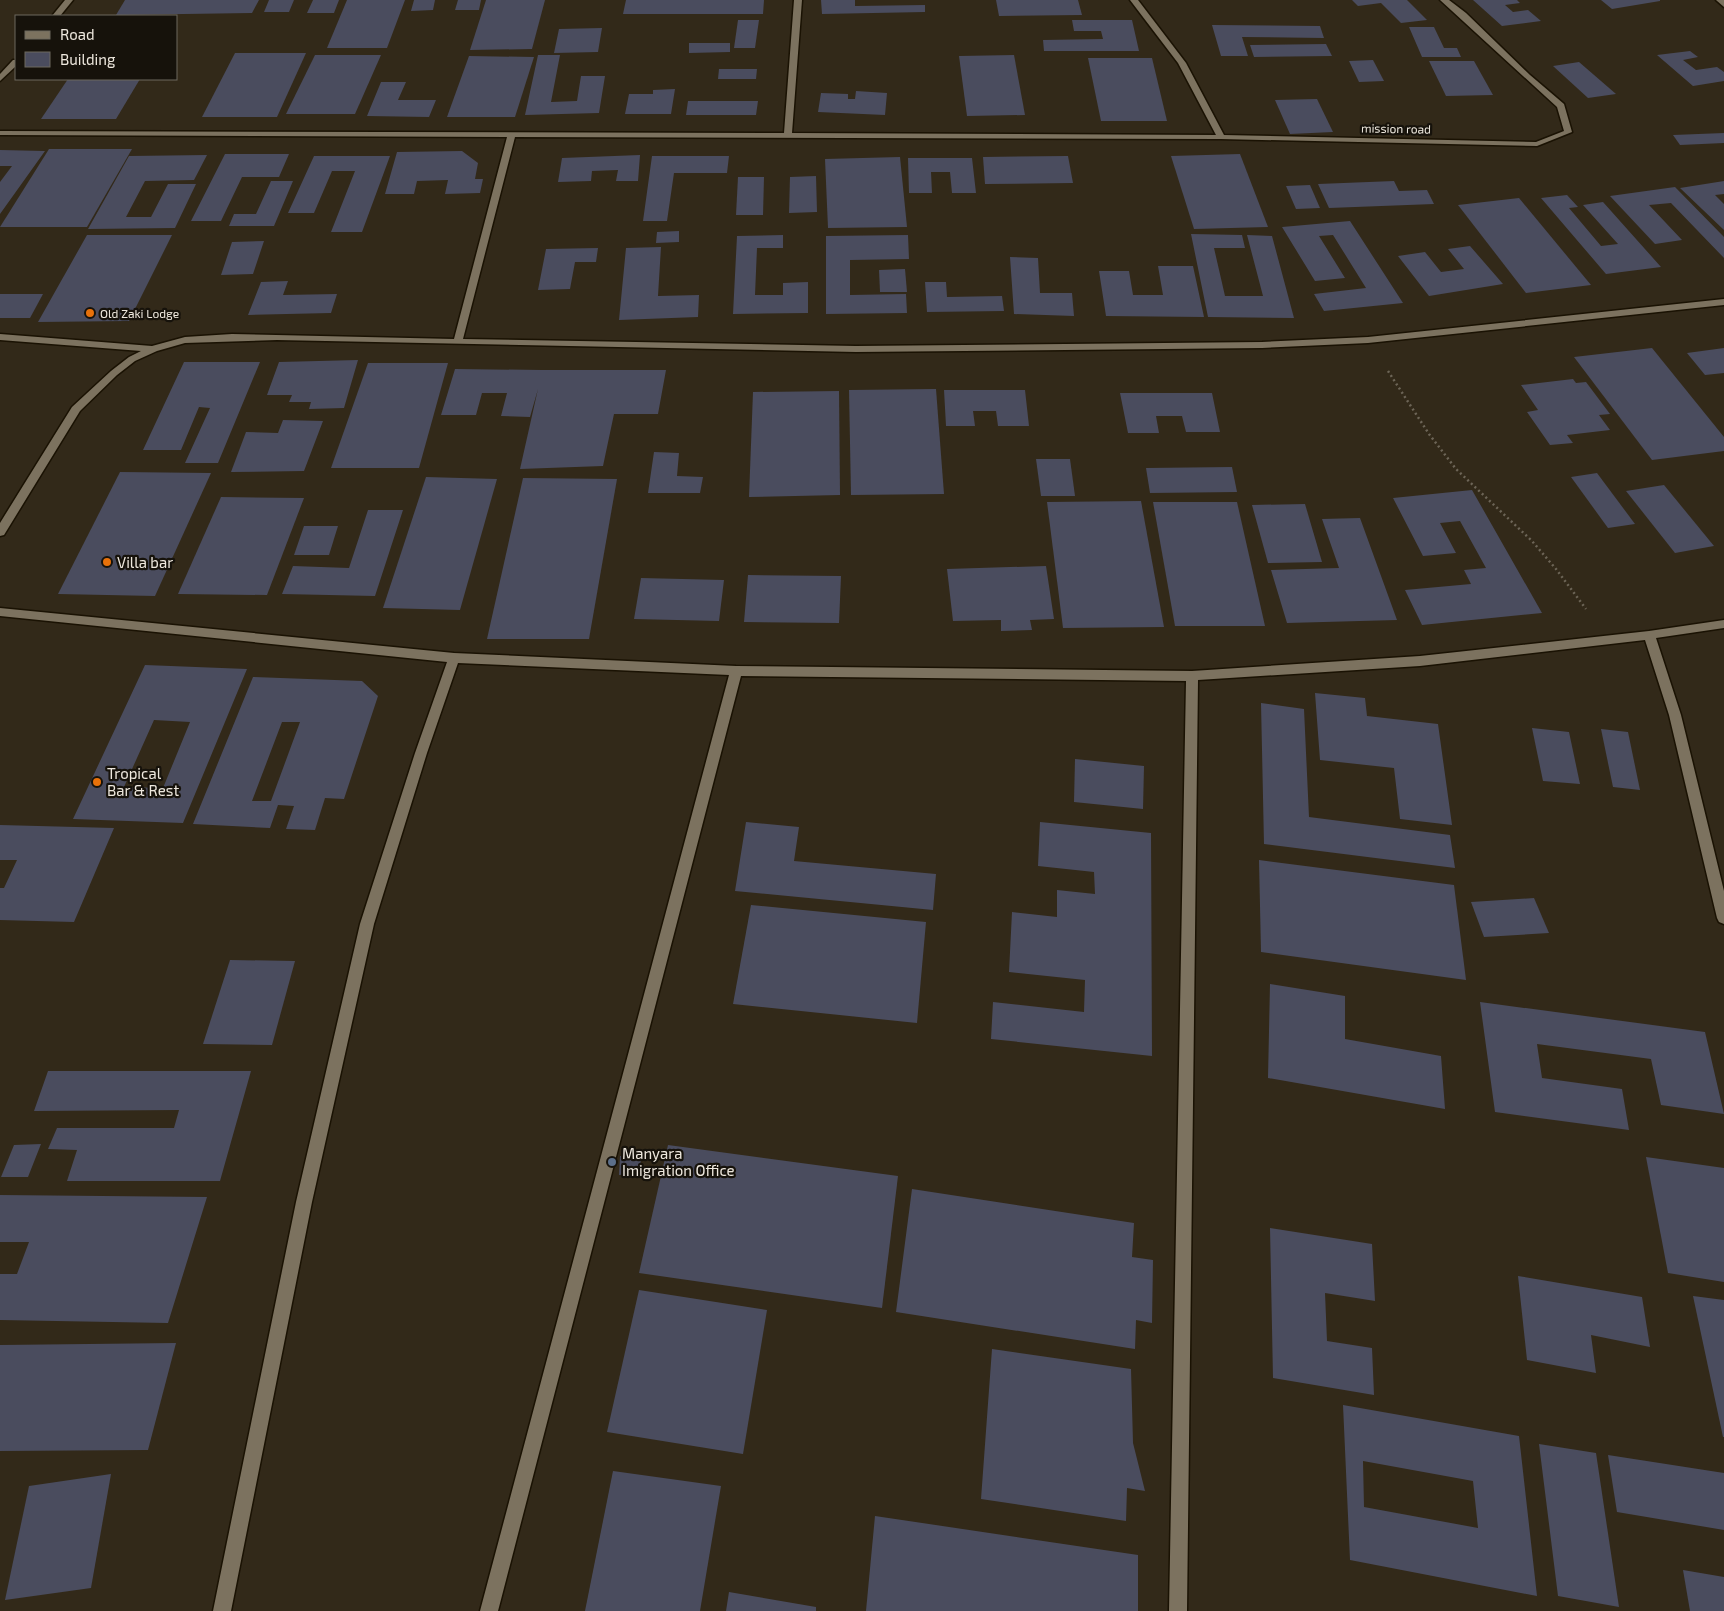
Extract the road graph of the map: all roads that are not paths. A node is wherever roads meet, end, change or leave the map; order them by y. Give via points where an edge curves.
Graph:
1 (69, 0) edge
2 (798, 0) edge
3 (1134, 0) edge
4 (1444, 0) edge
5 (1720, 0) edge
6 (1724, 5) edge
7 (57, 15) edge
8 (15, 63) edge
9 (0, 80) edge
10 (0, 133) edge
11 (511, 136) junction
12 (788, 137) junction
13 (1221, 137) junction
14 (1724, 302) edge
15 (0, 337) edge
16 (458, 342) junction
17 (154, 349) junction
18 (0, 532) edge
19 (0, 612) edge
20 (1724, 624) edge
21 (1649, 635) junction
22 (454, 658) junction
23 (736, 671) junction
24 (1192, 676) junction
25 (1724, 918) edge
26 (222, 1611) edge
27 (489, 1611) edge
28 (1178, 1611) edge

1 - 7 street
2 - 12 street
3 - 13 street via 1182,63
4 - 13 street, mission road via 1561,106 1568,132 1536,144
5 - 6 street
8 - 9 street
10 - 11 street, mission road
11 - 12 street, mission road
11 - 16 street
12 - 13 street, mission road
14 - 16 street via 1368,340 1262,345 856,349
15 - 17 street
16 - 17 street via 232,336 185,340
17 - 18 street via 132,359 76,409
19 - 22 street
20 - 21 street
21 - 24 street via 1420,662
21 - 25 street via 1675,715
22 - 23 street
22 - 26 street via 367,924 304,1202
23 - 24 street
23 - 27 street
24 - 28 street

